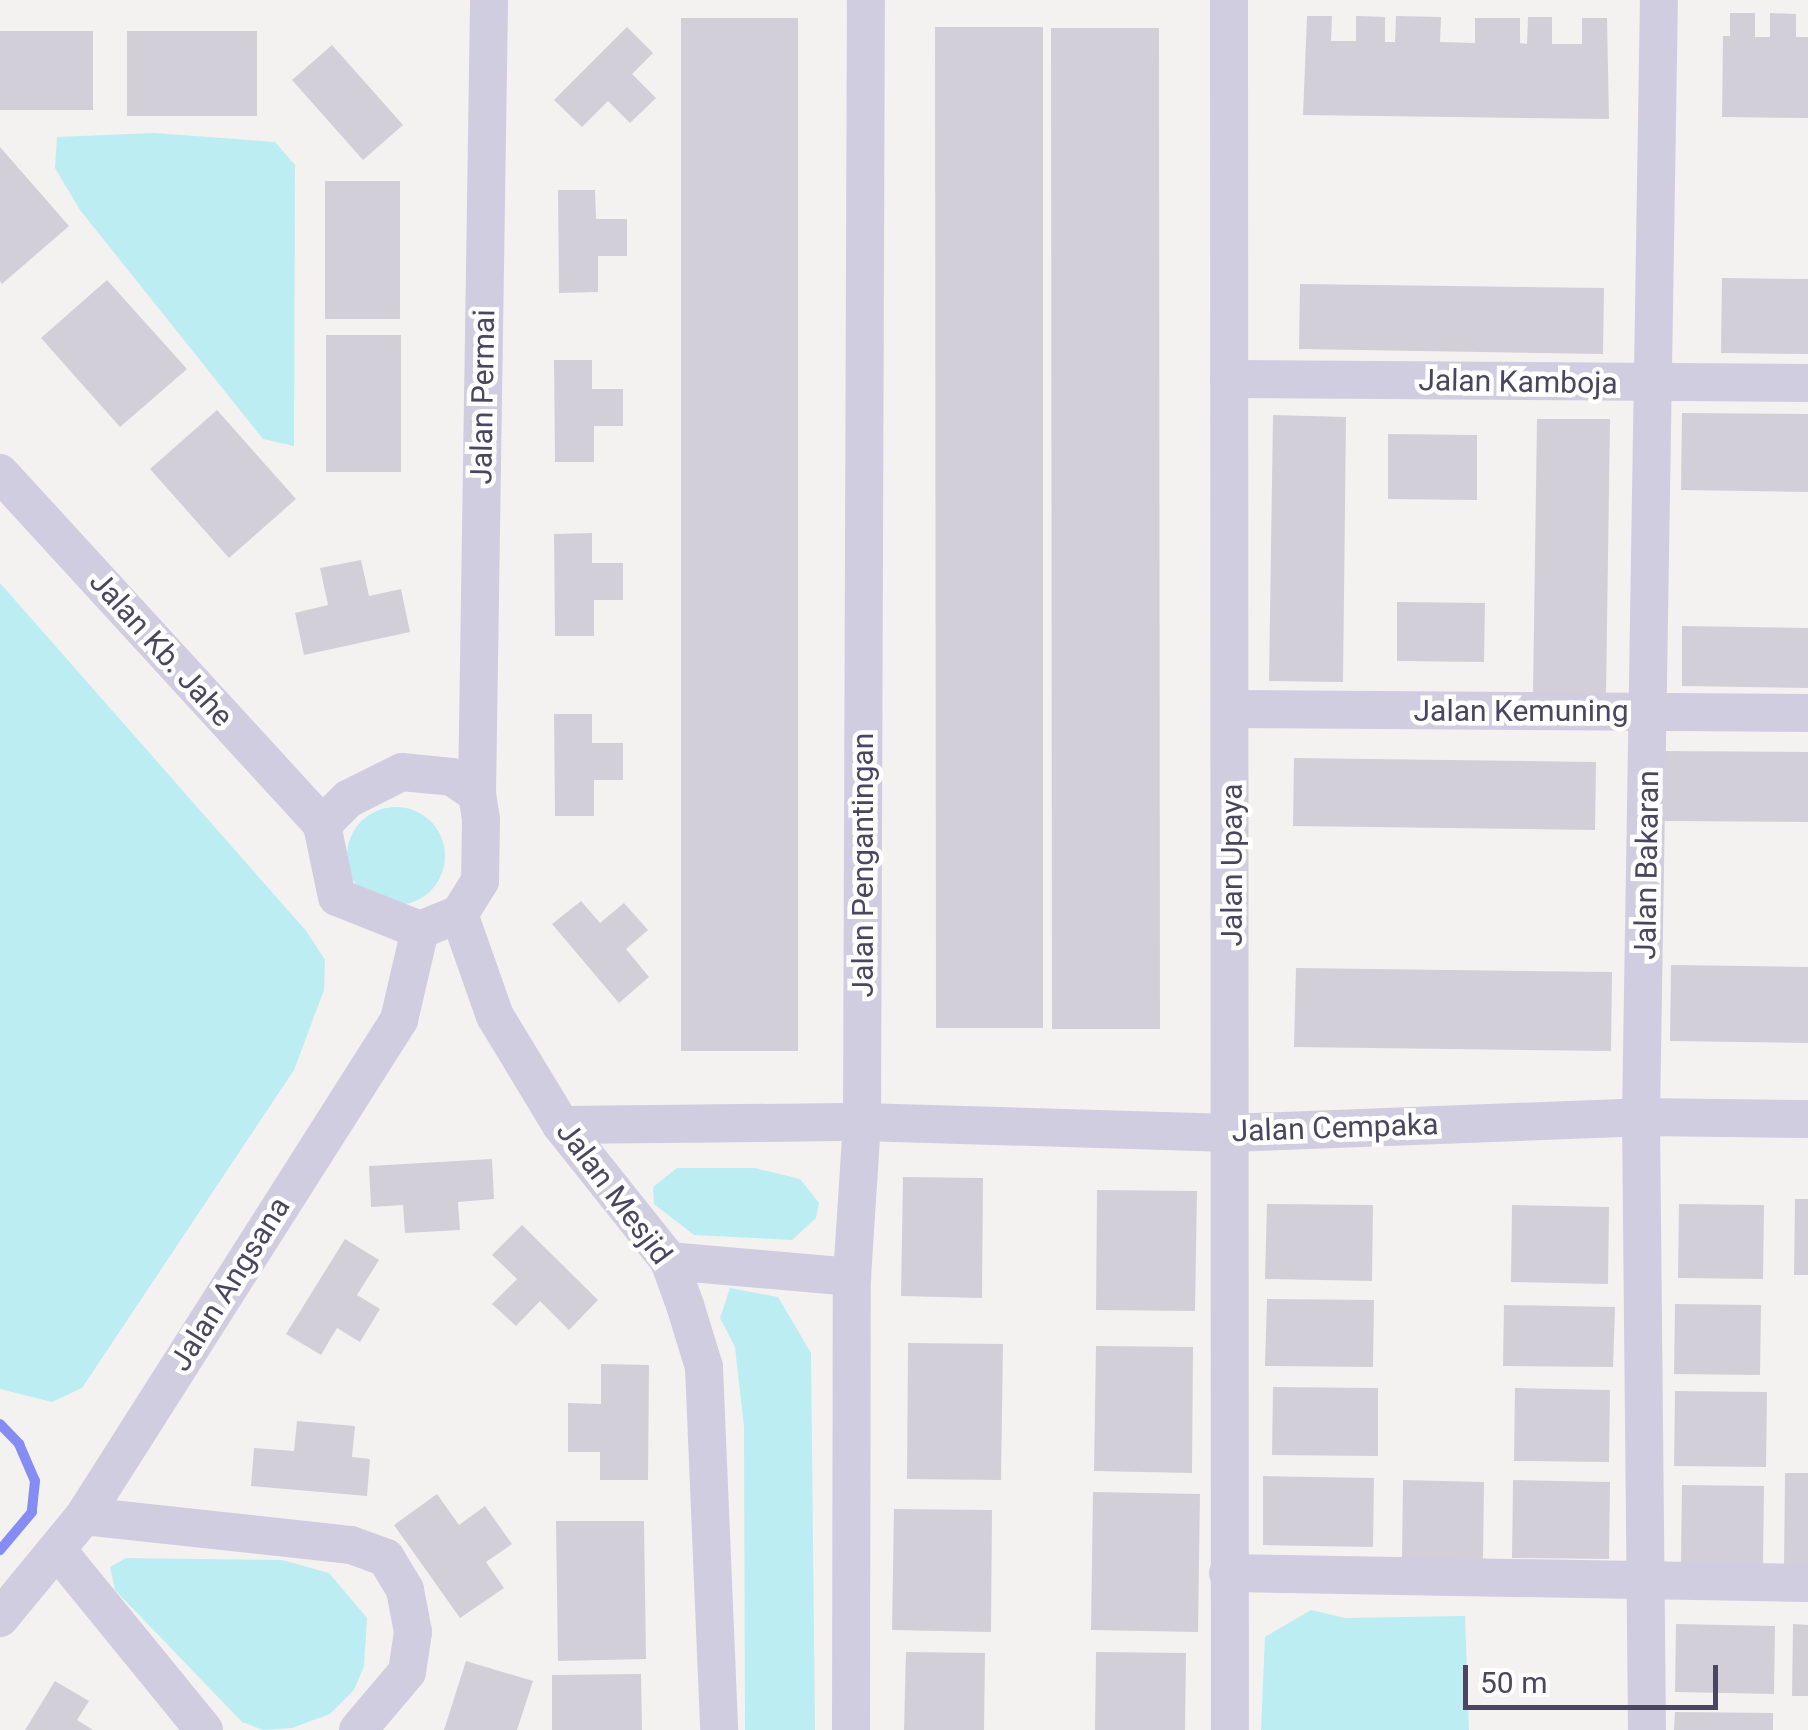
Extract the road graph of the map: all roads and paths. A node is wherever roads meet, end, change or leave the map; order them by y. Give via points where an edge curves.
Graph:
1 (490, 0) edge
2 (866, 0) edge
3 (1228, 0) edge
4 (1659, 0) edge
5 (1228, 379) junction
6 (1808, 383) edge
7 (1654, 384) junction
8 (0, 473) edge
9 (1234, 709) junction
10 (1651, 712) junction
11 (1808, 713) edge
12 (477, 794) junction
13 (322, 825) junction
14 (459, 914) junction
15 (420, 930) junction
16 (1641, 1117) junction
17 (1808, 1118) edge
18 (862, 1122) junction
19 (562, 1125) junction
20 (1230, 1132) junction
21 (669, 1261) junction
22 (852, 1276) junction
23 (84, 1516) junction
24 (58, 1551) junction
25 (1228, 1572) junction
26 (1648, 1580) junction
27 (1808, 1583) edge
28 (0, 1618) edge
29 (204, 1730) edge
30 (358, 1730) edge
31 (719, 1730) edge
32 (851, 1730) edge
33 (1230, 1730) edge
34 (1647, 1730) edge

1 - 12 street, Jalan Permai
2 - 18 street, Jalan Pengantingan
3 - 5 street, Jalan Upaya
4 - 7 street, Jalan Bakaran
5 - 7 street, Jalan Kamboja
5 - 9 street, Jalan Upaya
6 - 7 street, Jalan Kamboja
7 - 10 street, Jalan Bakaran
8 - 13 street, Jalan Kb. Jahe
9 - 10 street, Jalan Kemuning
9 - 20 street, Jalan Upaya
10 - 11 street, Jalan Kemuning
10 - 16 street, Jalan Bakaran
12 - 13 street via 452,778 402,772 348,799
12 - 14 street via 480,881
13 - 15 street via 337,896
14 - 15 street
14 - 19 street, Jalan Mesjid via 495,1016
15 - 23 street, Jalan Angsana via 398,1020
16 - 17 street, Jalan Cempaka
16 - 20 street, Jalan Cempaka
16 - 26 street, Jalan Bakaran
18 - 19 street, Jalan Cempaka
18 - 20 street, Jalan Cempaka
18 - 22 street, Jalan Pengantingan
19 - 21 street, Jalan Mesjid
20 - 25 street, Jalan Upaya
21 - 22 street
21 - 31 street, Jalan Mesjid via 704,1367
22 - 32 street, Jalan Pengantingan
23 - 24 street, Jalan Angsana
23 - 30 street via 351,1546 386,1558 405,1590 413,1632 406,1672
24 - 28 street, Jalan Angsana
24 - 29 street
25 - 26 street
25 - 33 street, Jalan Upaya
26 - 27 street
26 - 34 street, Jalan Bakaran

